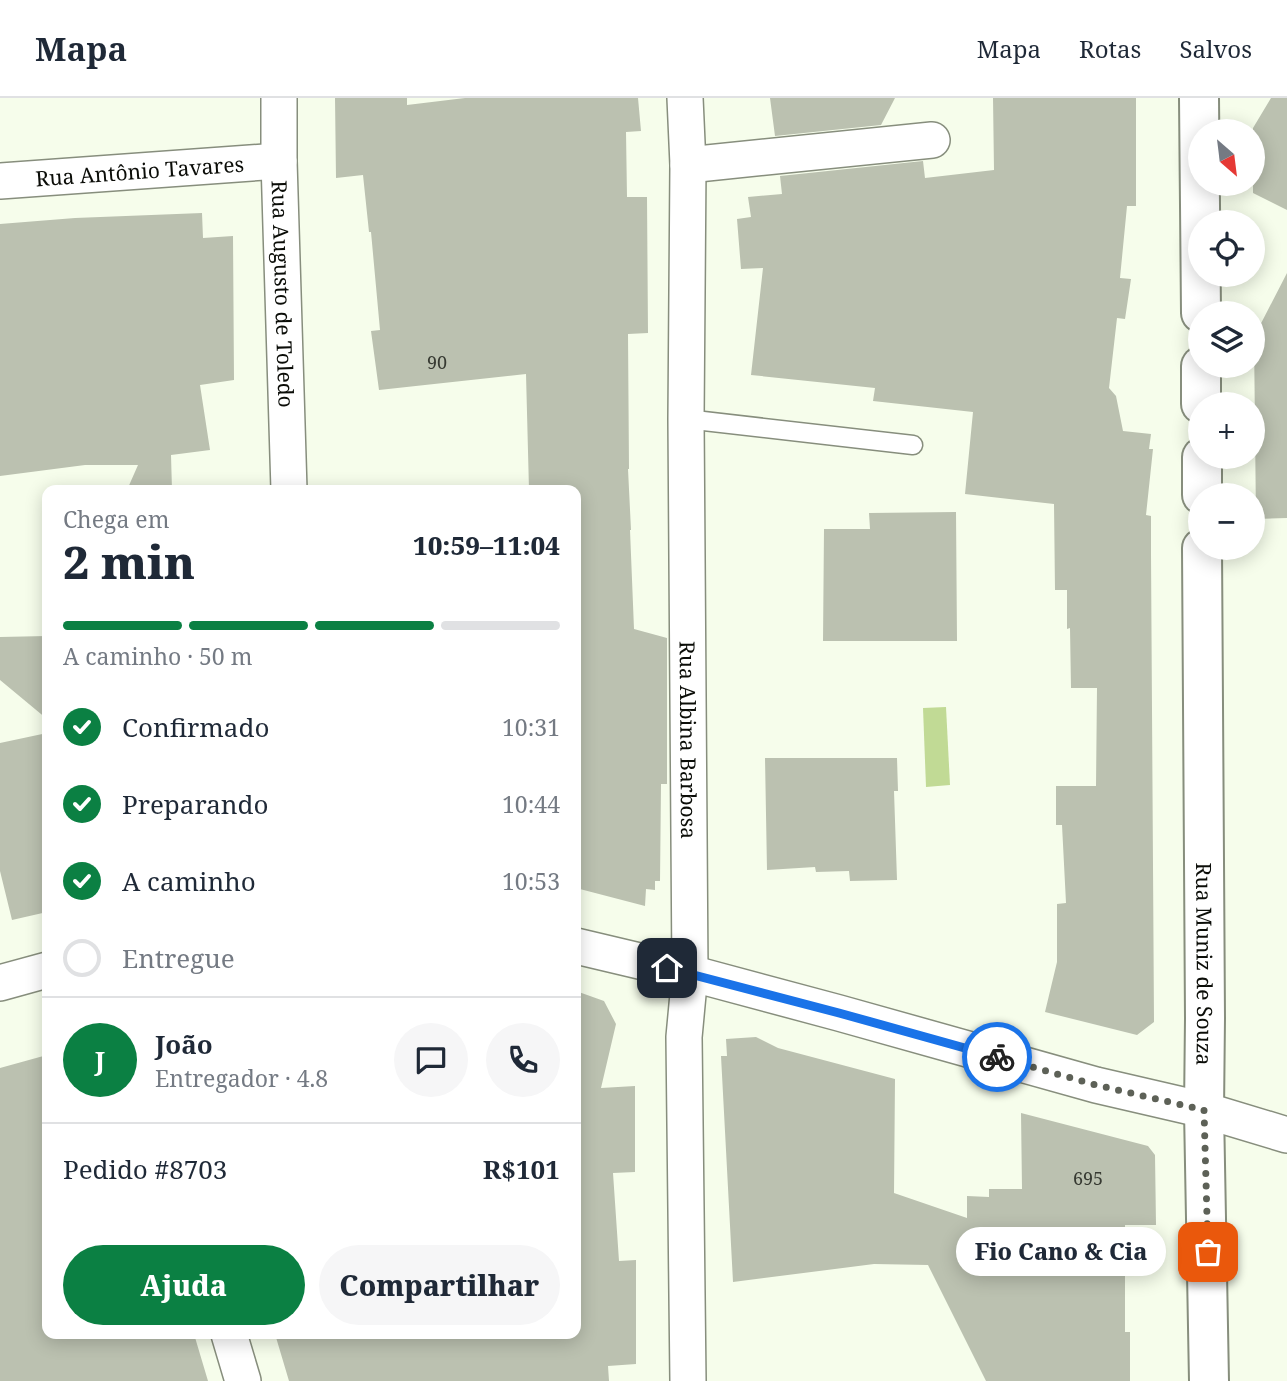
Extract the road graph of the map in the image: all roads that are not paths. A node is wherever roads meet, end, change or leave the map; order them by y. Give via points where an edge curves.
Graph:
1 (279, 98) edge
2 (685, 98) edge
3 (1199, 98) edge
4 (932, 140) dead end
5 (279, 161) junction
6 (688, 165) junction
7 (0, 181) edge
8 (1201, 301) edge
9 (686, 419) junction
10 (913, 445) dead end
11 (289, 485) edge
12 (1202, 560) edge
13 (581, 947) edge
14 (42, 971) edge
15 (690, 973) junction
16 (0, 984) edge
17 (1204, 1110) junction
18 (1287, 1135) edge
19 (230, 1339) edge
20 (243, 1381) edge
21 (688, 1381) edge
22 (1209, 1381) edge

1 - 5 street, Rua Augusto de Toledo
2 - 6 street, Rua Albina Barbosa
3 - 8 street
4 - 6 street
5 - 7 street, Rua Antônio Tavares
5 - 11 street, Rua Augusto de Toledo
6 - 9 street, Rua Albina Barbosa
9 - 10 lane
9 - 15 street, Rua Albina Barbosa
12 - 17 street, Rua Muniz de Souza
13 - 15 street
14 - 16 street
15 - 17 street via 1096,1085
15 - 21 street, Rua Albina Barbosa via 684,1037
17 - 18 street
17 - 22 street, Rua Muniz de Souza
19 - 20 street

